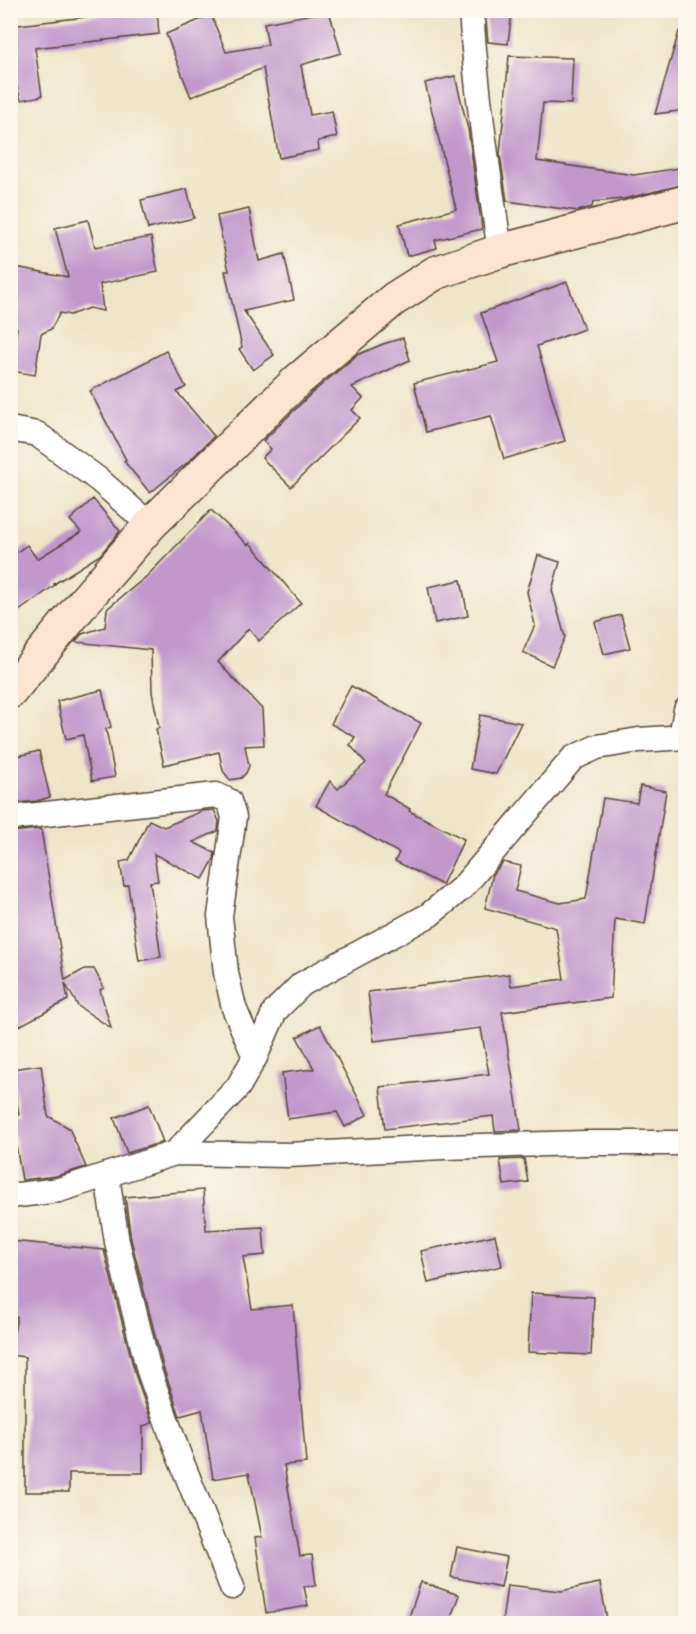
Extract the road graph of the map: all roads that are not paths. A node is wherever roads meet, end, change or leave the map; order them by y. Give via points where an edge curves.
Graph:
1 (471, 10) edge
2 (686, 202) edge
3 (500, 251) junction
4 (10, 429) edge
5 (150, 525) junction
6 (10, 692) edge
7 (686, 710) edge
8 (683, 737) edge
9 (10, 818) edge
10 (255, 1057) junction
11 (686, 1143) edge
12 (176, 1153) junction
13 (107, 1176) junction
14 (10, 1196) edge
15 (232, 1587) dead end

1 - 3 street via 483,138
2 - 3 street
3 - 5 street via 435,273 394,299 297,381
4 - 5 street via 37,434 99,480
5 - 6 street
7 - 8 street
8 - 10 street via 597,747 573,758 463,887 429,915 302,984 274,1011
9 - 10 street via 216,795 228,801 234,817 220,916 224,961 234,1008
10 - 12 street via 238,1087
11 - 12 street via 455,1146 288,1155
12 - 13 street
13 - 14 street via 59,1190
13 - 15 street via 117,1242 149,1371

